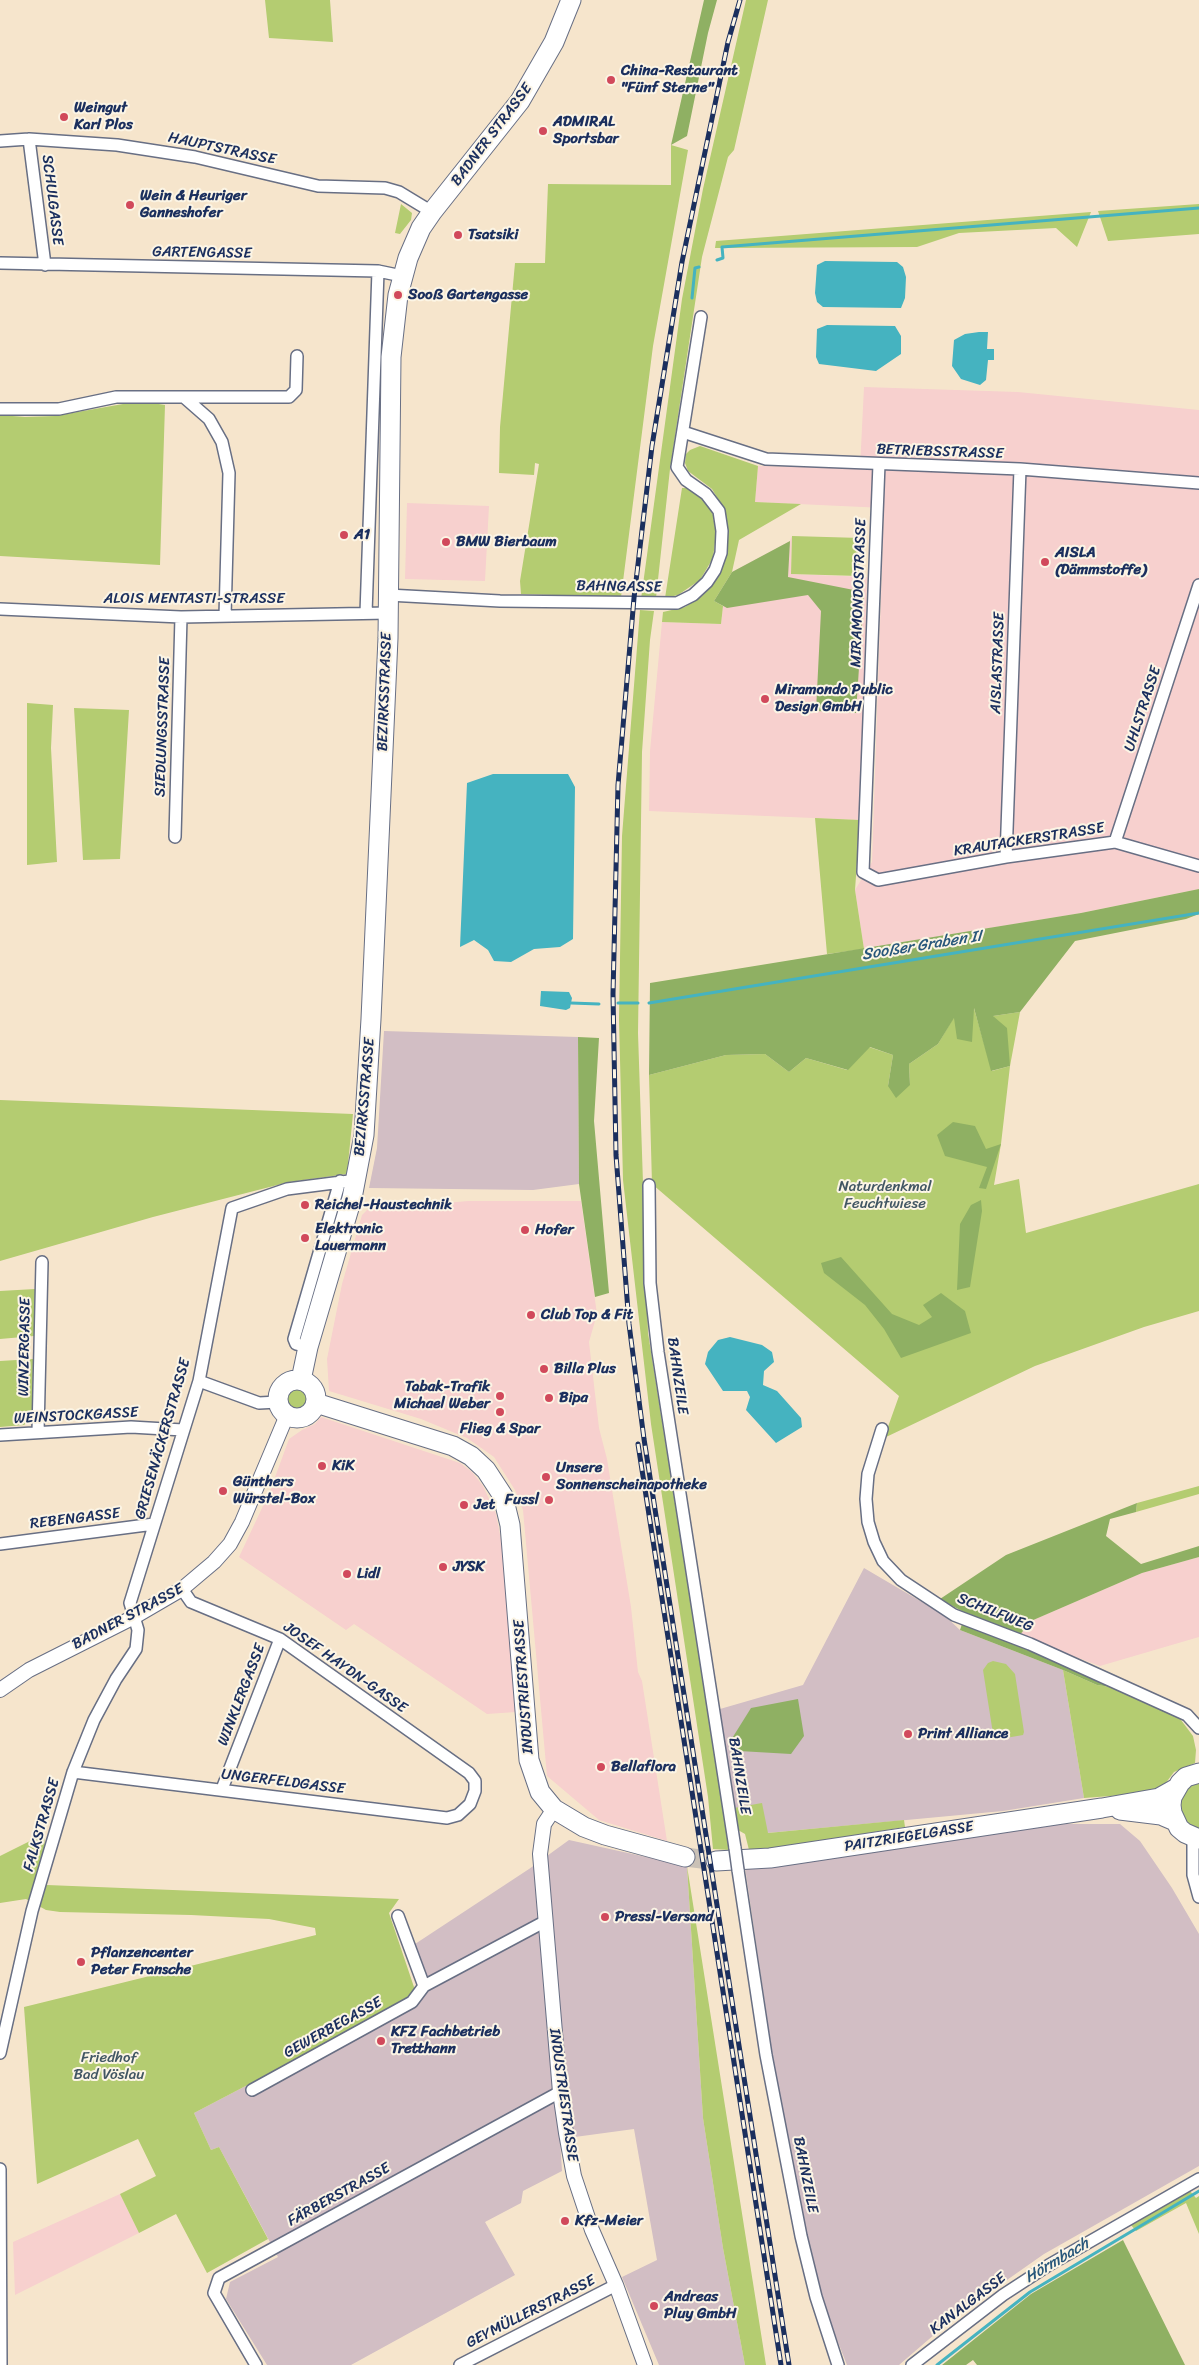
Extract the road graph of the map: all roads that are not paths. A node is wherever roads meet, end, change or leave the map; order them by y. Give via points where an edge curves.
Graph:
1 (571, 0) edge
2 (29, 139) junction
3 (0, 141) edge
4 (432, 212) junction
5 (0, 263) edge
6 (45, 265) junction
7 (378, 271) junction
8 (402, 276) junction
9 (702, 317) dead end
10 (297, 356) dead end
11 (185, 398) junction
12 (0, 409) edge
13 (683, 432) junction
14 (879, 464) junction
15 (1020, 470) junction
16 (1199, 483) edge
17 (1199, 585) edge
18 (388, 604) junction
19 (0, 610) edge
20 (366, 613) junction
21 (181, 616) junction
22 (226, 616) junction
23 (174, 837) dead end
24 (1115, 842) junction
25 (1006, 857) junction
26 (1199, 866) edge
27 (863, 872) joint
28 (348, 1180) junction
29 (649, 1185) dead end
30 (42, 1262) dead end
31 (199, 1380) junction
32 (301, 1380) junction
33 (316, 1403) junction
34 (282, 1409) junction
35 (882, 1428) dead end
36 (184, 1430) junction
37 (38, 1432) junction
38 (0, 1435) edge
39 (154, 1524) junction
40 (0, 1544) edge
41 (182, 1589) junction
42 (134, 1617) junction
43 (280, 1638) junction
44 (0, 1690) edge
45 (1199, 1728) edge
46 (73, 1772) junction
47 (1199, 1772) edge
48 (222, 1789) junction
49 (1175, 1789) junction
50 (475, 1790) joint
51 (1102, 1808) junction
52 (554, 1809) junction
53 (1175, 1821) junction
54 (1196, 1838) edge
55 (685, 1857) tunnel mouth
56 (716, 1861) tunnel mouth
57 (1199, 1890) edge
58 (398, 1916) dead end
59 (544, 1922) junction
60 (424, 1986) junction
61 (0, 2053) edge
62 (252, 2090) dead end
63 (560, 2092) junction
64 (0, 2169) edge
65 (1199, 2179) edge
66 (616, 2285) junction
67 (2, 2365) edge
68 (256, 2365) edge
69 (460, 2365) edge
70 (645, 2365) edge
71 (838, 2365) edge
72 (912, 2365) edge

1 - 4 main road, BADNER STRASSE via 554,42 520,101
2 - 3 street, HAUPTSTRASSE
2 - 4 street, HAUPTSTRASSE via 117,145 195,157 318,186 384,188 399,192
2 - 6 street, SCHULGASSE
4 - 8 main road, BEZIRKSSTRASSE via 414,242
5 - 6 street, GARTENGASSE
6 - 7 street, GARTENGASSE
7 - 8 street, GARTENGASSE
7 - 20 street
8 - 18 main road, BEZIRKSSTRASSE via 391,357
9 - 13 street
10 - 11 street via 296,390 289,397
11 - 12 street via 116,397 59,409
11 - 22 street via 209,419 222,442 229,473
13 - 14 street, BETRIEBSSTRASSE via 766,459
13 - 18 street, BAHNGASSE via 677,467 719,511 722,531 721,553 715,570 693,595 677,603 500,601
14 - 15 street, BETRIEBSSTRASSE
14 - 27 street, MIRAMONDOSTRASSE
15 - 16 street, BETRIEBSSTRASSE
15 - 25 street, AISLASTRASSE
17 - 24 street, UHLSTRASSE
18 - 20 street, ALOIS MENTASTI-STRASSE
18 - 28 main road, BEZIRKSSTRASSE via 364,1135
19 - 21 street, ALOIS MENTASTI-STRASSE
20 - 22 street, ALOIS MENTASTI-STRASSE
21 - 22 street, ALOIS MENTASTI-STRASSE
21 - 23 street, SIEDLUNGSSTRASSE
24 - 25 street, KRAUTACKERSTRASSE
24 - 26 street, KRAUTACKERSTRASSE
25 - 27 street, KRAUTACKERSTRASSE via 878,880
28 - 31 street, GRIESENÄCKERSTRASSE via 287,1189 232,1208
28 - 32 main road
29 - 71 street, BAHNZEILE, bridge via 650,1283 658,1352 766,2055 816,2297
30 - 37 street, WINZERGASSE
31 - 34 street
31 - 36 street, GRIESENÄCKERSTRASSE
32 - 33 main road via 312,1386
32 - 34 main road via 295,1379 283,1385 278,1396
33 - 34 main road via 310,1414 304,1417 292,1418
33 - 52 main road, INDUSTRIESTRASSE via 453,1446 486,1470 503,1496 510,1525 530,1760 540,1792
34 - 41 street, BADNER STRASSE via 279,1430 251,1503 230,1544
35 - 45 street, SCHILFWEG via 868,1474 868,1522 882,1561 901,1580 954,1615 1030,1644 1187,1715
36 - 37 street, WEINSTOCKGASSE via 131,1426
36 - 39 street, GRIESENÄCKERSTRASSE
37 - 38 street, WEINSTOCKGASSE
39 - 40 street, REBENGASSE
39 - 42 street, GRIESENÄCKERSTRASSE via 130,1603
41 - 42 street, BADNER STRASSE
41 - 43 street, JOSEF HAYDN-GASSE via 191,1602
42 - 44 street, BADNER STRASSE via 28,1670
42 - 46 street, FALKSTRASSE via 138,1630 136,1649 94,1720
43 - 48 street, WINKLERGASSE
43 - 50 street, JOSEF HAYDN-GASSE via 469,1773 475,1781
46 - 48 street, UNGERFELDGASSE
46 - 61 street, FALKSTRASSE via 32,1911
47 - 49 main road, PAITZRIEGELGASSE via 1186,1777
48 - 50 street, UNGERFELDGASSE via 447,1818 458,1815 470,1804
49 - 51 main road, PAITZRIEGELGASSE via 1159,1798
49 - 53 main road via 1171,1805
51 - 53 main road, PAITZRIEGELGASSE via 1161,1815
51 - 56 main road, PAITZRIEGELGASSE via 770,1858
52 - 55 main road via 605,1835
52 - 59 street, INDUSTRIESTRASSE via 544,1824 540,1854
53 - 54 main road via 1185,1833
54 - 57 street via 1193,1875
58 - 60 street
59 - 60 street, GEWERBEGASSE
59 - 63 street, INDUSTRIESTRASSE
60 - 62 street, GEWERBEGASSE via 412,2002
63 - 66 street, INDUSTRIESTRASSE via 574,2176 592,2230
63 - 68 street, FÄRBERSTRASSE via 219,2278 214,2293
64 - 67 street
65 - 72 street, KANALGASSE via 1033,2275
66 - 69 street, GEYMÜLLERSTRASSE
66 - 70 street, INDUSTRIESTRASSE

